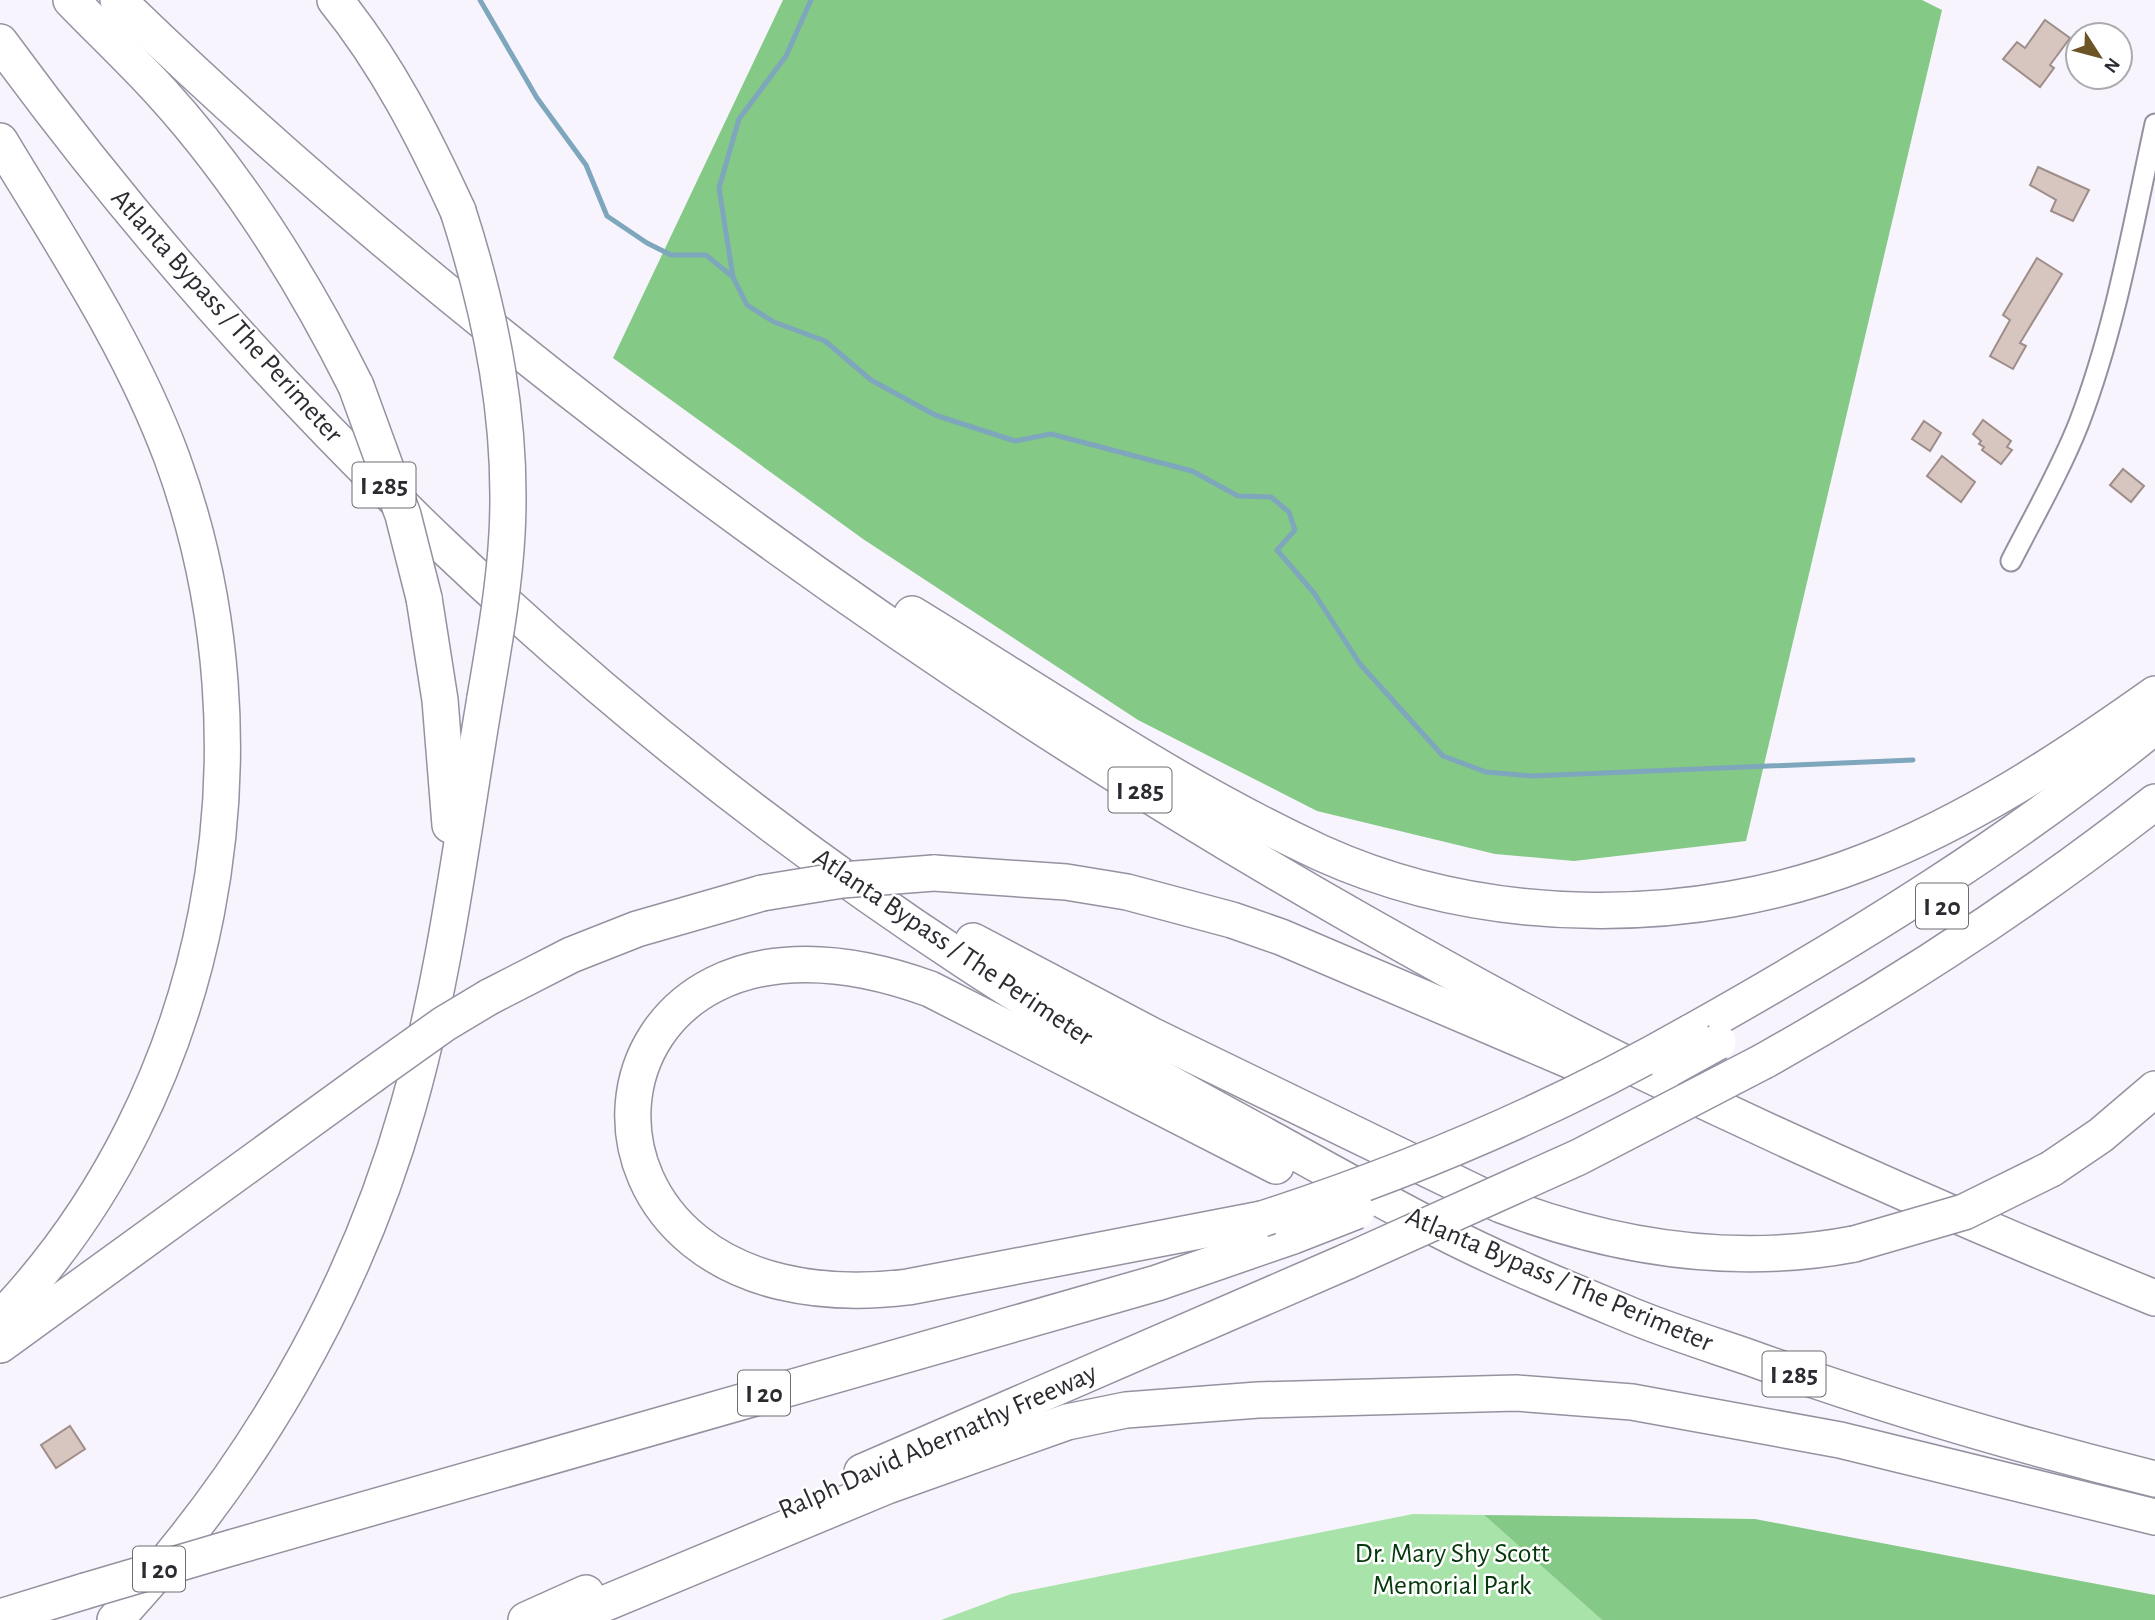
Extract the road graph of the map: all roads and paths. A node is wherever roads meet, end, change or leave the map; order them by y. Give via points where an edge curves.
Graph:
1 (71, 0) edge
2 (118, 0) edge
3 (335, 0) edge
4 (0, 42) edge
5 (2155, 124) edge
6 (0, 141) edge
7 (667, 465) junction
8 (2011, 561) dead end
9 (2155, 694) edge
10 (2155, 726) edge
11 (2155, 753) edge
12 (2155, 802) edge
13 (830, 866) junction
14 (444, 944) junction
15 (1705, 1037) junction
16 (1641, 1071) junction
17 (2155, 1089) edge
18 (1445, 1234) junction
19 (2155, 1298) edge
20 (0, 1319) edge
21 (0, 1345) edge
22 (2155, 1479) edge
23 (2155, 1517) edge
24 (0, 1617) edge
25 (115, 1620) edge
26 (526, 1620) edge
27 (565, 1620) edge

1 - 14 highway, bridge via 161,93 237,187 313,301 356,386 403,515 424,598 440,700 450,817
2 - 7 highway, I 285 via 355,217
3 - 14 highway, bridge via 416,123 458,211 490,320 503,398 507,537
4 - 13 highway, Atlanta Bypass / The Perimeter / I 285 via 156,239 356,458 474,572 649,728
5 - 8 street via 2115,310 2079,423
6 - 20 highway via 124,352 172,459 209,594 221,682 223,758 217,857 197,957 171,1041 109,1172 61,1245
7 - 9 highway via 1235,809 1323,853 1384,876 1469,899 1582,910 1672,906 1826,876 1901,847 1957,818
7 - 16 highway, I 285 via 911,641 1167,806 1401,943
10 - 15 highway via 2025,822
11 - 15 highway, I 20 via 1903,933
12 - 26 highway, Ralph David Abernathy Freeway / I 20, bridge via 1970,938 1878,996 1579,1157
13 - 17 highway, bridge via 1152,1035 1511,1209 1589,1235 1702,1253 1753,1255 1854,1244 1964,1212 2051,1169 2101,1135
13 - 18 highway, Atlanta Bypass / The Perimeter / I 285 via 965,961 1071,1027
14 - 25 highway via 395,1152 338,1294 250,1449 197,1524
15 - 18 highway, bridge via 1386,1176 1262,1219 908,1287 859,1291 794,1286 750,1272 688,1237 650,1188 637,1157 634,1089 654,1038 675,1012 704,989 759,968 848,965 930,989 1253,1157
15 - 24 highway, I 20, bridge via 1615,1098 1539,1133 1388,1199 1157,1283 761,1393
16 - 19 highway, I 285 via 1864,1176
16 - 21 highway, bridge via 1571,1061 1282,937 1182,905 1066,882 934,873 842,880 762,893 637,929 571,955 489,997 371,1076
18 - 22 highway, Atlanta Bypass / The Perimeter / I 285 via 1640,1319 1802,1376 1947,1423
23 - 27 highway via 1840,1440 1632,1402 1516,1393 1258,1400 1126,1410 1067,1422 887,1486

